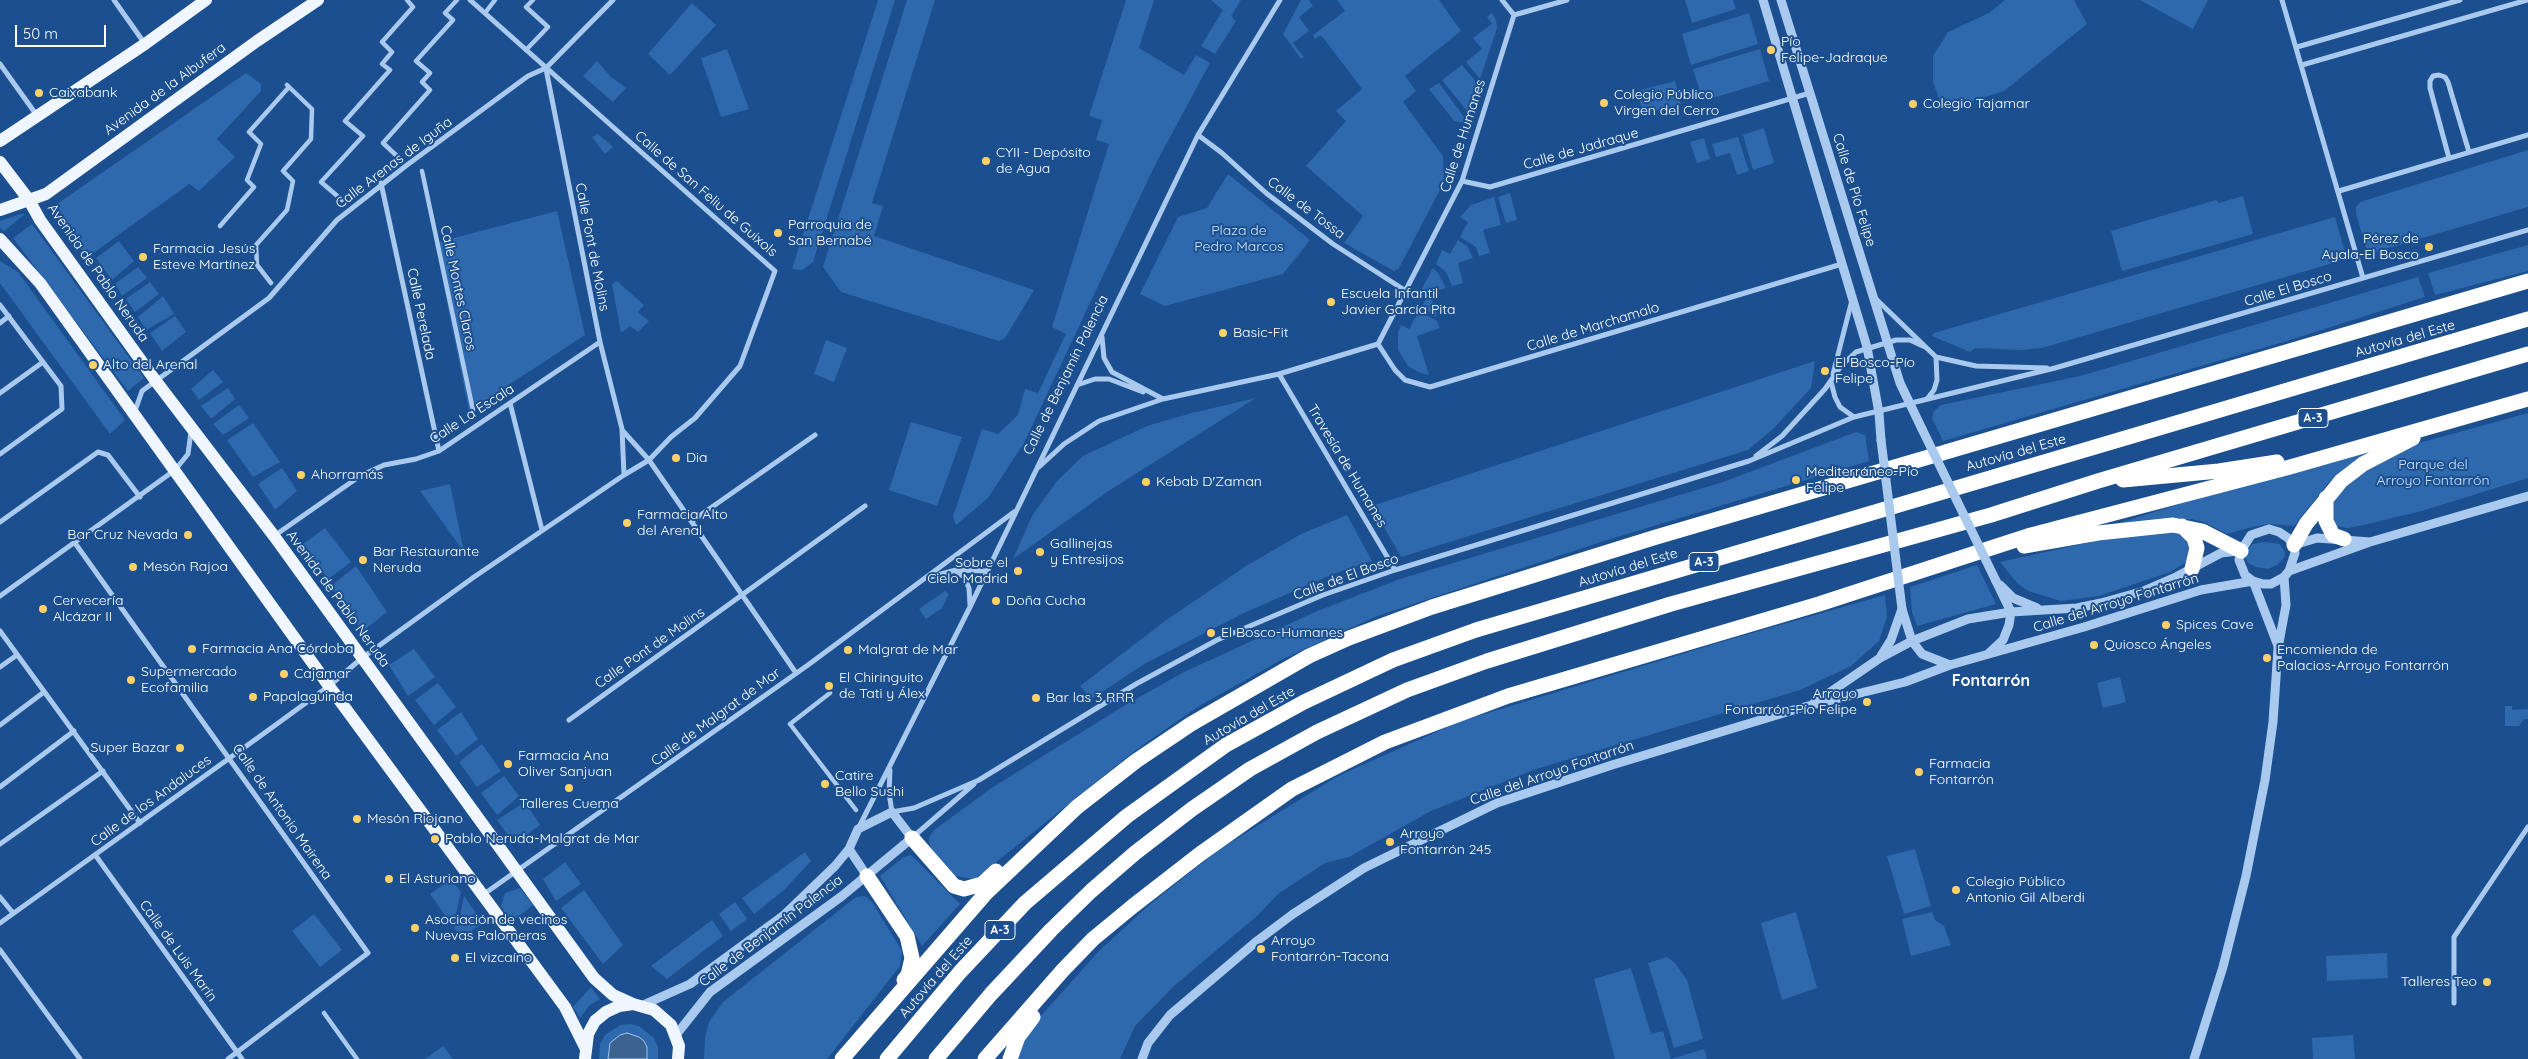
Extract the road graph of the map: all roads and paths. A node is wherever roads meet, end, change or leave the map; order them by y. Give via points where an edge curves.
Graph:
1 (114, 0) edge
2 (206, 0) edge
3 (318, 0) edge
4 (407, 0) edge
5 (457, 0) edge
6 (470, 0) edge
7 (495, 0) edge
8 (533, 0) edge
9 (613, 0) edge
10 (1280, 0) edge
11 (1502, 0) edge
12 (1567, 0) edge
13 (1762, 0) edge
14 (1782, 0) edge
15 (2282, 0) edge
16 (2460, 0) edge
17 (2527, 0) edge
18 (484, 13) junction
19 (1514, 15) junction
20 (145, 44) junction
21 (2296, 47) junction
22 (526, 50) junction
23 (0, 64) edge
24 (2302, 65) junction
25 (546, 68) junction
26 (1810, 93) junction
27 (1792, 98) junction
28 (38, 117) junction
29 (1198, 135) junction
30 (2528, 135) edge
31 (0, 141) edge
32 (2469, 152) junction
33 (398, 157) dead end
34 (2449, 158) junction
35 (0, 162) edge
36 (422, 171) dead end
37 (1462, 181) junction
38 (381, 183) junction
39 (2339, 191) junction
40 (29, 200) junction
41 (342, 200) dead end
42 (0, 210) edge
43 (220, 226) dead end
44 (2528, 230) edge
45 (0, 239) edge
46 (1842, 264) junction
47 (2363, 278) junction
48 (2528, 282) edge
49 (271, 283) dead end
50 (1406, 291) junction
51 (1872, 295) junction
52 (1852, 300) junction
53 (0, 305) edge
54 (9, 316) junction
55 (2528, 319) edge
56 (0, 322) edge
57 (1101, 336) junction
58 (600, 342) junction
59 (1887, 342) junction
60 (1378, 344) junction
61 (1867, 347) junction
62 (1925, 347) junction
63 (2528, 354) edge
64 (1936, 357) junction
65 (43, 362) junction
66 (2055, 368) junction
67 (1279, 374) junction
68 (155, 380) junction
69 (1830, 382) junction
70 (1078, 385) junction
71 (0, 393) edge
72 (1163, 399) junction
73 (1927, 399) junction
74 (2528, 399) edge
75 (510, 403) junction
76 (1910, 404) junction
77 (473, 410) dead end
78 (1879, 413) junction
79 (135, 414) junction
80 (1854, 417) junction
81 (2444, 422) junction
82 (189, 425) junction
83 (622, 429) junction
84 (815, 435) dead end
85 (2362, 446) junction
86 (439, 450) junction
87 (0, 454) edge
88 (649, 460) junction
89 (1749, 461) junction
90 (1037, 469) junction
91 (175, 470) junction
92 (624, 474) junction
93 (2098, 481) junction
94 (2528, 496) edge
95 (140, 497) junction
96 (2326, 498) junction
97 (865, 506) dead end
98 (1016, 510) junction
99 (692, 521) junction
100 (0, 522) edge
101 (2182, 526) junction
102 (542, 530) junction
103 (274, 536) junction
104 (2344, 539) junction
105 (2370, 542) junction
106 (75, 543) junction
107 (2294, 545) junction
108 (2240, 551) junction
109 (2192, 569) junction
110 (956, 570) junction
111 (1395, 570) junction
112 (1928, 570) junction
113 (987, 571) junction
114 (2287, 574) junction
115 (928, 578) junction
116 (1996, 581) junction
117 (2253, 581) junction
118 (744, 595) junction
119 (0, 596) edge
120 (970, 607) junction
121 (1902, 609) junction
122 (2045, 611) junction
123 (2011, 612) junction
124 (0, 631) edge
125 (1912, 641) junction
126 (2278, 648) junction
127 (1987, 654) junction
128 (17, 655) junction
129 (362, 658) junction
130 (1880, 658) junction
131 (1950, 665) junction
132 (0, 667) edge
133 (796, 673) junction
134 (330, 686) junction
135 (44, 692) junction
136 (830, 693) dead end
137 (1811, 705) junction
138 (569, 720) dead end
139 (0, 725) edge
140 (74, 731) junction
141 (230, 758) junction
142 (890, 770) junction
143 (103, 771) junction
144 (979, 780) junction
145 (0, 787) edge
146 (1077, 806) junction
147 (856, 810) dead end
148 (892, 812) junction
149 (140, 823) junction
150 (2528, 827) edge
151 (858, 829) junction
152 (912, 838) junction
153 (0, 844) edge
154 (849, 849) junction
155 (96, 856) junction
156 (516, 874) junction
157 (867, 876) junction
158 (483, 895) junction
159 (0, 897) edge
160 (13, 913) junction
161 (0, 923) edge
162 (1093, 939) junction
163 (0, 950) edge
164 (2454, 1002) dead end
165 (638, 1005) junction
166 (324, 1013) dead end
167 (679, 1050) edge
168 (237, 1052) junction
169 (585, 1053) edge
170 (80, 1059) edge
171 (228, 1059) edge
172 (242, 1059) edge
173 (357, 1059) edge
174 (842, 1059) edge
175 (887, 1059) edge
176 (936, 1059) edge
177 (985, 1059) edge
178 (1010, 1059) edge
179 (1142, 1059) edge
180 (2194, 1059) edge

1 - 20 street
2 - 20 main road
3 - 40 main road, Avenida de la Albufera via 46,194
4 - 41 street via 413,7 382,42 392,52 382,64 390,70 345,121 363,136 321,182
5 - 33 street via 445,14 453,20 416,61 430,73 422,82 430,90 383,143
6 - 18 street, Calle de San Feliu de Guixols
7 - 18 street
8 - 22 street via 526,7 548,27
9 - 25 street, Calle Arenas de Iguña
10 - 29 street, Calle de Benjamín Palencia
11 - 19 street
12 - 19 street
13 - 27 street
14 - 26 street, Calle de Pío Felipe
15 - 21 street
16 - 21 street
17 - 24 street
18 - 22 street, Calle de San Feliu de Guixols
19 - 37 street, Calle de Humanes
20 - 28 main road
21 - 24 street
22 - 25 street, Calle de San Feliu de Guixols
23 - 28 street
24 - 39 street
25 - 38 street, Calle Arenas de Iguña via 528,76
25 - 58 street, Calle Pont de Molins
25 - 88 street, Calle de San Feliu de Guixols via 775,271 740,366 695,418
26 - 27 street
26 - 51 street, Calle de Pío Felipe
27 - 37 street, Calle de Jadraque via 1490,187
27 - 46 street
28 - 31 main road
29 - 50 street, Calle de Tossa via 1332,244
29 - 57 street, Calle de Benjamín Palencia
30 - 32 street
32 - 34 street
32 - 34 street via 2448,82 2439,74 2433,76 2430,88
34 - 39 street
35 - 40 main road, Avenida de Pablo Neruda
36 - 77 street, Calle Montes Claros
37 - 50 street, Calle de Humanes
38 - 68 street, Calle Arenas de Iguña via 337,220 268,298
38 - 86 street, Calle Perelada
39 - 47 street
40 - 42 main road, Avenida de Pablo Neruda
40 - 68 main road, Avenida de Pablo Neruda
43 - 49 street via 254,187 247,180 261,144 249,132 288,86 312,109 311,139 283,171 293,181 287,210 256,245 257,265
44 - 47 street, Calle El Bosco
45 - 79 main road via 40,283
46 - 52 street
46 - 60 street, Calle de Marchamalo via 1430,387 1405,380
47 - 66 street, Calle El Bosco
48 - 146 highway via 1653,538 1432,607 1309,656 1191,724
50 - 60 street, Calle de Humanes
51 - 59 street, Calle de Pío Felipe
51 - 62 street, Calle de Pío Felipe
52 - 61 street
52 - 69 street
53 - 54 street
54 - 56 street
54 - 65 street
55 - 175 highway, Autovía del Este / A-3 via 1476,630 1393,660 1304,702 1226,745 1128,816 1025,903 960,972
57 - 70 street, Calle de Benjamín Palencia
57 - 72 street via 1104,358 1112,372
58 - 75 street, Calle La Escala
58 - 83 street, Calle Pont de Molins
59 - 61 street, Calle de Pío Felipe
59 - 62 street, Calle de Pío Felipe via 1910,340
59 - 76 street, Calle de Pío Felipe
60 - 67 street
61 - 69 street, Calle de Pío Felipe via 1840,366
61 - 78 street
62 - 64 street, Calle de Pío Felipe
63 - 93 highway, A-3
64 - 66 street, Calle El Bosco via 1976,366
64 - 73 street via 1937,380
65 - 71 street
65 - 87 street via 61,386 62,409
66 - 73 street, Calle El Bosco
67 - 72 street
67 - 111 street, Travesía de Humanes
68 - 79 street, Calle Arenas de Iguña via 142,391
68 - 82 main road, Avenida de Pablo Neruda
69 - 80 street via 1840,407
69 - 89 street, Calle de El Bosco via 1782,436
70 - 72 street via 1095,379 1108,380
70 - 90 street, Calle de Benjamín Palencia
72 - 90 street via 1099,421 1064,444
73 - 76 street
74 - 81 highway
75 - 86 street, Calle La Escala
75 - 102 street
76 - 78 street
76 - 116 street, Calle de Pío Felipe, bridge
78 - 80 street
78 - 121 street, bridge
79 - 91 main road
80 - 89 street, Calle de El Bosco
81 - 85 highway
81 - 96 highway via 2363,464
82 - 91 street via 191,447
82 - 103 main road, Avenida de Pablo Neruda
83 - 88 street, Calle Pont de Molins
83 - 92 street, Calle Pont de Molins
84 - 99 street
85 - 93 highway via 2219,471
85 - 112 highway via 2031,535
86 - 103 street, Calle La Escala via 360,476
88 - 92 street, Calle de San Feliu de Guixols
88 - 99 street, Calle Pont de Molins
89 - 111 street, Calle de El Bosco
90 - 98 street, Calle de Benjamín Palencia
91 - 95 street
91 - 134 main road
92 - 102 street
93 - 176 highway, A-3 via 1991,515 1671,604 1487,661 1407,690 1317,732 1250,770 1135,852 1051,930
94 - 105 street
95 - 100 street via 108,455 98,452
95 - 106 street
96 - 104 highway via 2326,521 2333,535
96 - 107 highway
97 - 118 street, Calle Pont de Molins
98 - 113 street, Calle de Benjamín Palencia
98 - 115 street, Calle de Malgrat de Mar
99 - 118 street, Calle Pont de Molins
101 - 108 highway via 2202,531
101 - 109 highway via 2194,538 2197,548
101 - 112 highway via 2162,524 2032,544
102 - 129 street
103 - 129 main road, Avenida de Pablo Neruda
104 - 105 street
104 - 107 street via 2317,538
105 - 114 street
106 - 119 street
106 - 141 street, Calle de Antonio Mairena
107 - 108 street via 2279,532 2269,529 2252,535
107 - 114 street via 2295,553
108 - 109 street, Calle del Arroyo Fontarrón via 2221,553
108 - 117 street via 2242,568
109 - 122 street, Calle del Arroyo Fontarrón via 2144,591 2102,603
110 - 113 street
110 - 115 street
110 - 120 street via 969,588
111 - 144 street, Calle de El Bosco via 1323,595 1217,640 1136,684
112 - 162 highway via 1508,696 1386,742 1292,789 1200,854
113 - 120 street, Calle de Benjamín Palencia
114 - 117 street via 2271,584
114 - 126 street via 2286,605
115 - 133 street, Calle de Malgrat de Mar
116 - 122 street via 2013,598
116 - 123 street
117 - 126 street
117 - 127 street, Calle del Arroyo Fontarrón via 2201,590 2084,628
118 - 133 street, Calle Pont de Molins
118 - 138 street, Calle Pont de Molins
120 - 142 street, Calle de Benjamín Palencia
121 - 125 street
121 - 130 street, Calle del Arroyo Fontarrón via 1891,640
122 - 123 street, Calle del Arroyo Fontarrón
123 - 125 street, Calle del Arroyo Fontarrón via 1968,619
123 - 127 street, Calle del Arroyo Fontarrón via 2009,629 2003,640
124 - 128 street
125 - 130 street, Calle del Arroyo Fontarrón
125 - 131 street via 1922,654
126 - 180 street via 2265,780 2246,876 2223,967
127 - 131 street, Calle del Arroyo Fontarrón
128 - 132 street
128 - 135 street
129 - 134 street, Calle de los Andaluces
129 - 156 main road, Avenida de Pablo Neruda
130 - 137 street, Calle del Arroyo Fontarrón
131 - 137 street, Calle del Arroyo Fontarrón via 1905,682
133 - 156 street, Calle de Malgrat de Mar
134 - 141 street, Calle de los Andaluces
134 - 158 main road
135 - 139 street
135 - 140 street
136 - 147 street via 790,724
137 - 179 street, Calle del Arroyo Fontarrón via 1497,803 1388,855 1319,897 1257,941 1160,1026
140 - 143 street
140 - 145 street
141 - 149 street, Calle de los Andaluces
141 - 168 street, Calle de Antonio Mairena via 368,953
142 - 148 street, Calle de Benjamín Palencia
142 - 151 street, Calle de Benjamín Palencia
143 - 149 street
143 - 153 street
144 - 148 street, Calle de El Bosco via 914,808
144 - 152 street, Calle de El Bosco
146 - 152 highway via 982,884 964,889 954,886
146 - 174 highway via 986,893
148 - 151 street
148 - 152 street
149 - 155 street, Calle de los Andaluces
150 - 164 street via 2454,937
151 - 154 street, Calle de Benjamín Palencia
152 - 157 street, Calle de Benjamín Palencia
154 - 157 street
154 - 165 street, Calle de Benjamín Palencia via 836,866 783,916 690,984
155 - 160 street, Calle de los Andaluces
155 - 168 street, Calle de Luis Marín
156 - 158 street, Calle de Malgrat de Mar
156 - 165 main road, Avenida de Pablo Neruda via 594,978 613,995
157 - 167 street, Calle de Benjamín Palencia via 710,992
157 - 174 highway via 907,936 912,958 908,975
158 - 169 main road via 565,1007
159 - 160 street
160 - 161 street, Calle de los Andaluces
162 - 177 highway via 1031,1004
162 - 178 highway via 1018,1037
163 - 170 street
165 - 167 main road, Avenida de Pablo Neruda via 664,1016
165 - 169 main road via 612,1009 595,1021 588,1034
166 - 173 street
168 - 171 street, Calle de Antonio Mairena
168 - 172 street, Calle de Luis Marín

